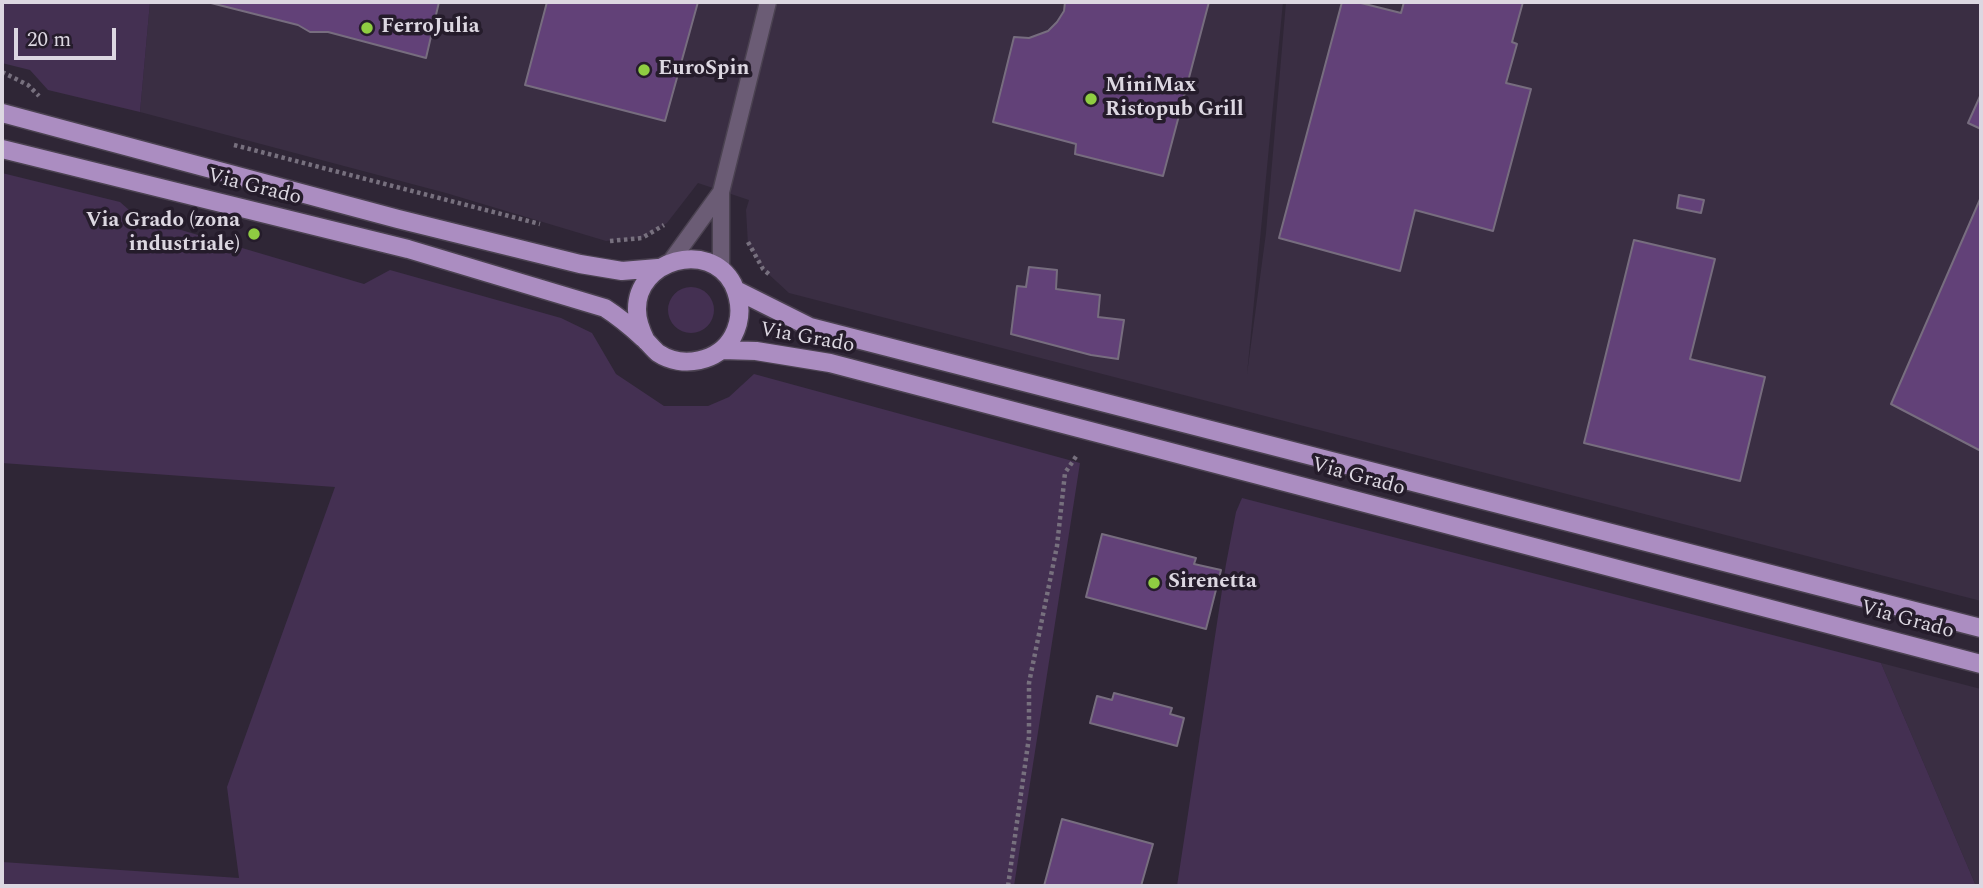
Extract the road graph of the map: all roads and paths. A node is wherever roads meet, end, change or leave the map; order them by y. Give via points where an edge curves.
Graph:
1 (768, 2) edge
2 (2, 72) edge
3 (43, 99) dead end
4 (2, 113) edge
5 (227, 143) dead end
6 (2, 149) edge
7 (721, 192) junction
8 (667, 223) dead end
9 (552, 227) dead end
10 (748, 234) dead end
11 (606, 241) dead end
12 (664, 265) junction
13 (721, 270) junction
14 (772, 277) dead end
15 (736, 290) junction
16 (646, 341) junction
17 (722, 350) junction
18 (1099, 434) junction
19 (1981, 628) edge
20 (1981, 664) edge
21 (1008, 886) edge

1 - 7 lane
2 - 3 path
4 - 12 main road, Via Grado via 580,264 622,271
5 - 9 path
6 - 16 main road, Via Grado via 421,253 605,308
7 - 12 lane
7 - 13 lane
8 - 11 path via 642,238
10 - 14 path via 748,245
12 - 13 main road, Via Grado via 689,258
12 - 16 main road via 647,279 639,294 636,310
13 - 15 main road, Via Grado
15 - 17 main road, Via Grado via 739,323
15 - 19 main road, Via Grado via 810,327
16 - 17 main road, Via Grado via 673,360 707,359
17 - 18 main road, Via Grado via 830,363
18 - 20 main road, Via Grado
18 - 21 path via 1065,473 1057,546 1029,684 1029,737

